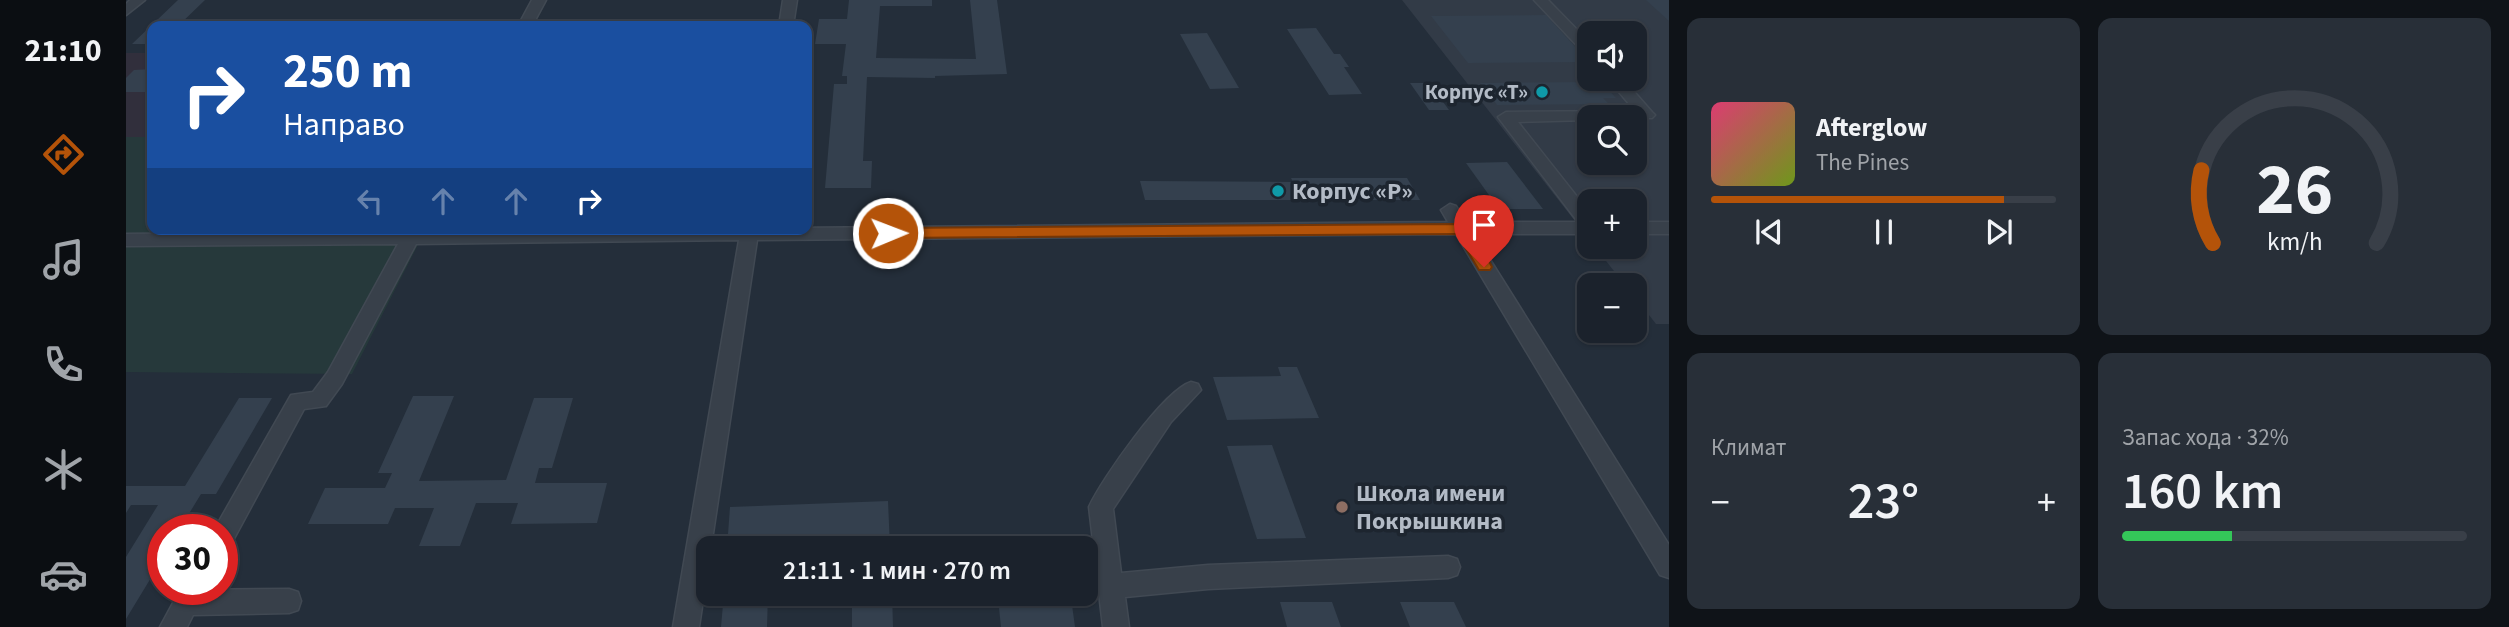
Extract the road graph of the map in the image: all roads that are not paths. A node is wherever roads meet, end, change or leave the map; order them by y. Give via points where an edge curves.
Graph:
1 (138, 0) edge
2 (539, 0) edge
3 (790, 0) edge
4 (1541, 0) edge
5 (126, 10) edge
6 (528, 21) edge
7 (787, 21) edge
8 (1577, 38) edge
9 (1626, 91) edge
10 (1450, 210) dead end
11 (1577, 210) edge
12 (1577, 226) edge
13 (1647, 228) edge
14 (1669, 228) edge
15 (1461, 229) junction
16 (812, 232) edge
17 (499, 235) edge
18 (750, 235) edge
19 (415, 236) edge
20 (126, 240) edge
21 (1191, 390) dead end
22 (235, 514) edge
23 (1669, 567) edge
24 (1448, 568) dead end
25 (1112, 586) junction
26 (238, 598) edge
27 (289, 601) dead end
28 (185, 605) edge
29 (173, 627) edge
30 (686, 627) edge
31 (1116, 627) edge

1 - 5 street
2 - 6 street
3 - 7 street
4 - 8 street
9 - 11 street via 1647,115 1506,117
10 - 15 street
12 - 15 street
13 - 14 street
15 - 16 street
15 - 23 street
17 - 19 street
18 - 30 street
19 - 20 street
19 - 22 street via 335,377 319,400 298,401
21 - 25 street via 1163,416 1101,507
24 - 25 street via 1208,577
25 - 31 street
26 - 27 street
28 - 29 street

